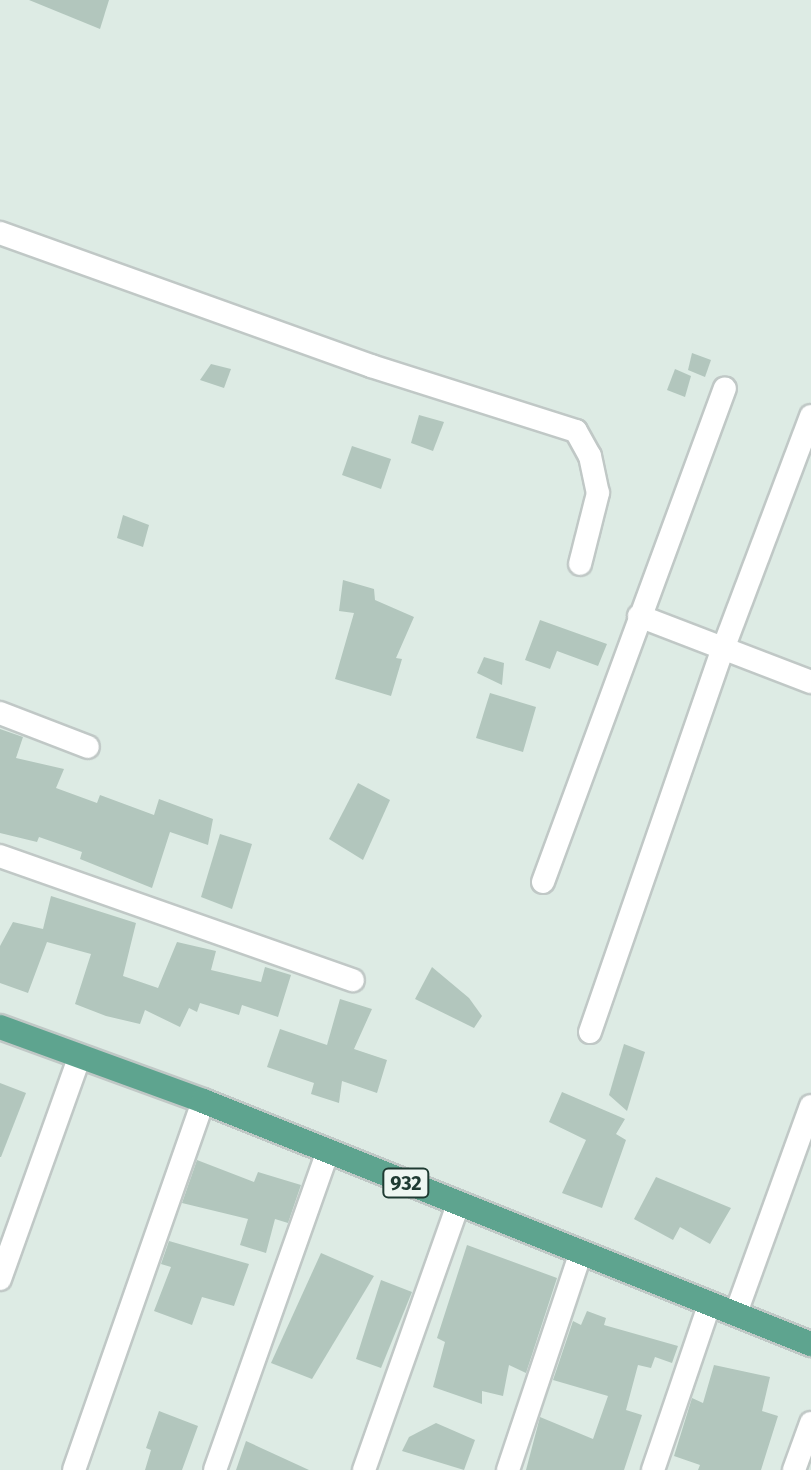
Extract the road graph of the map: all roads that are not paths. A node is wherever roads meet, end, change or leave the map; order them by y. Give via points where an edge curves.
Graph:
1 (0, 233) edge
2 (725, 388) dead end
3 (811, 416) edge
4 (580, 564) dead end
5 (639, 616) junction
6 (723, 649) junction
7 (811, 682) edge
8 (0, 713) edge
9 (88, 747) dead end
10 (0, 856) edge
11 (543, 882) dead end
12 (353, 980) dead end
13 (0, 1027) edge
14 (590, 1032) dead end
15 (80, 1056) junction
16 (203, 1101) junction
17 (811, 1106) edge
18 (328, 1151) junction
19 (458, 1204) junction
20 (581, 1252) junction
21 (0, 1279) edge
22 (710, 1303) junction
23 (736, 1313) junction
24 (811, 1344) edge
25 (811, 1423) edge
26 (74, 1470) edge
27 (215, 1470) edge
28 (364, 1470) edge
29 (508, 1470) edge
30 (653, 1470) edge
31 (794, 1470) edge

1 - 4 street via 371,366 576,431 590,456 598,493
2 - 5 street
3 - 6 street
5 - 6 street
5 - 11 street
6 - 7 street
6 - 14 street
8 - 9 street
10 - 12 street
13 - 15 main road, 932
15 - 16 main road, 932
15 - 21 street
16 - 18 main road, 932
16 - 26 street
17 - 23 street
18 - 19 main road, 932
18 - 27 street
19 - 20 main road, 932
19 - 28 street
20 - 22 main road, 932
20 - 29 street
22 - 23 main road, 932
22 - 30 street
23 - 24 main road, 932
25 - 31 street

